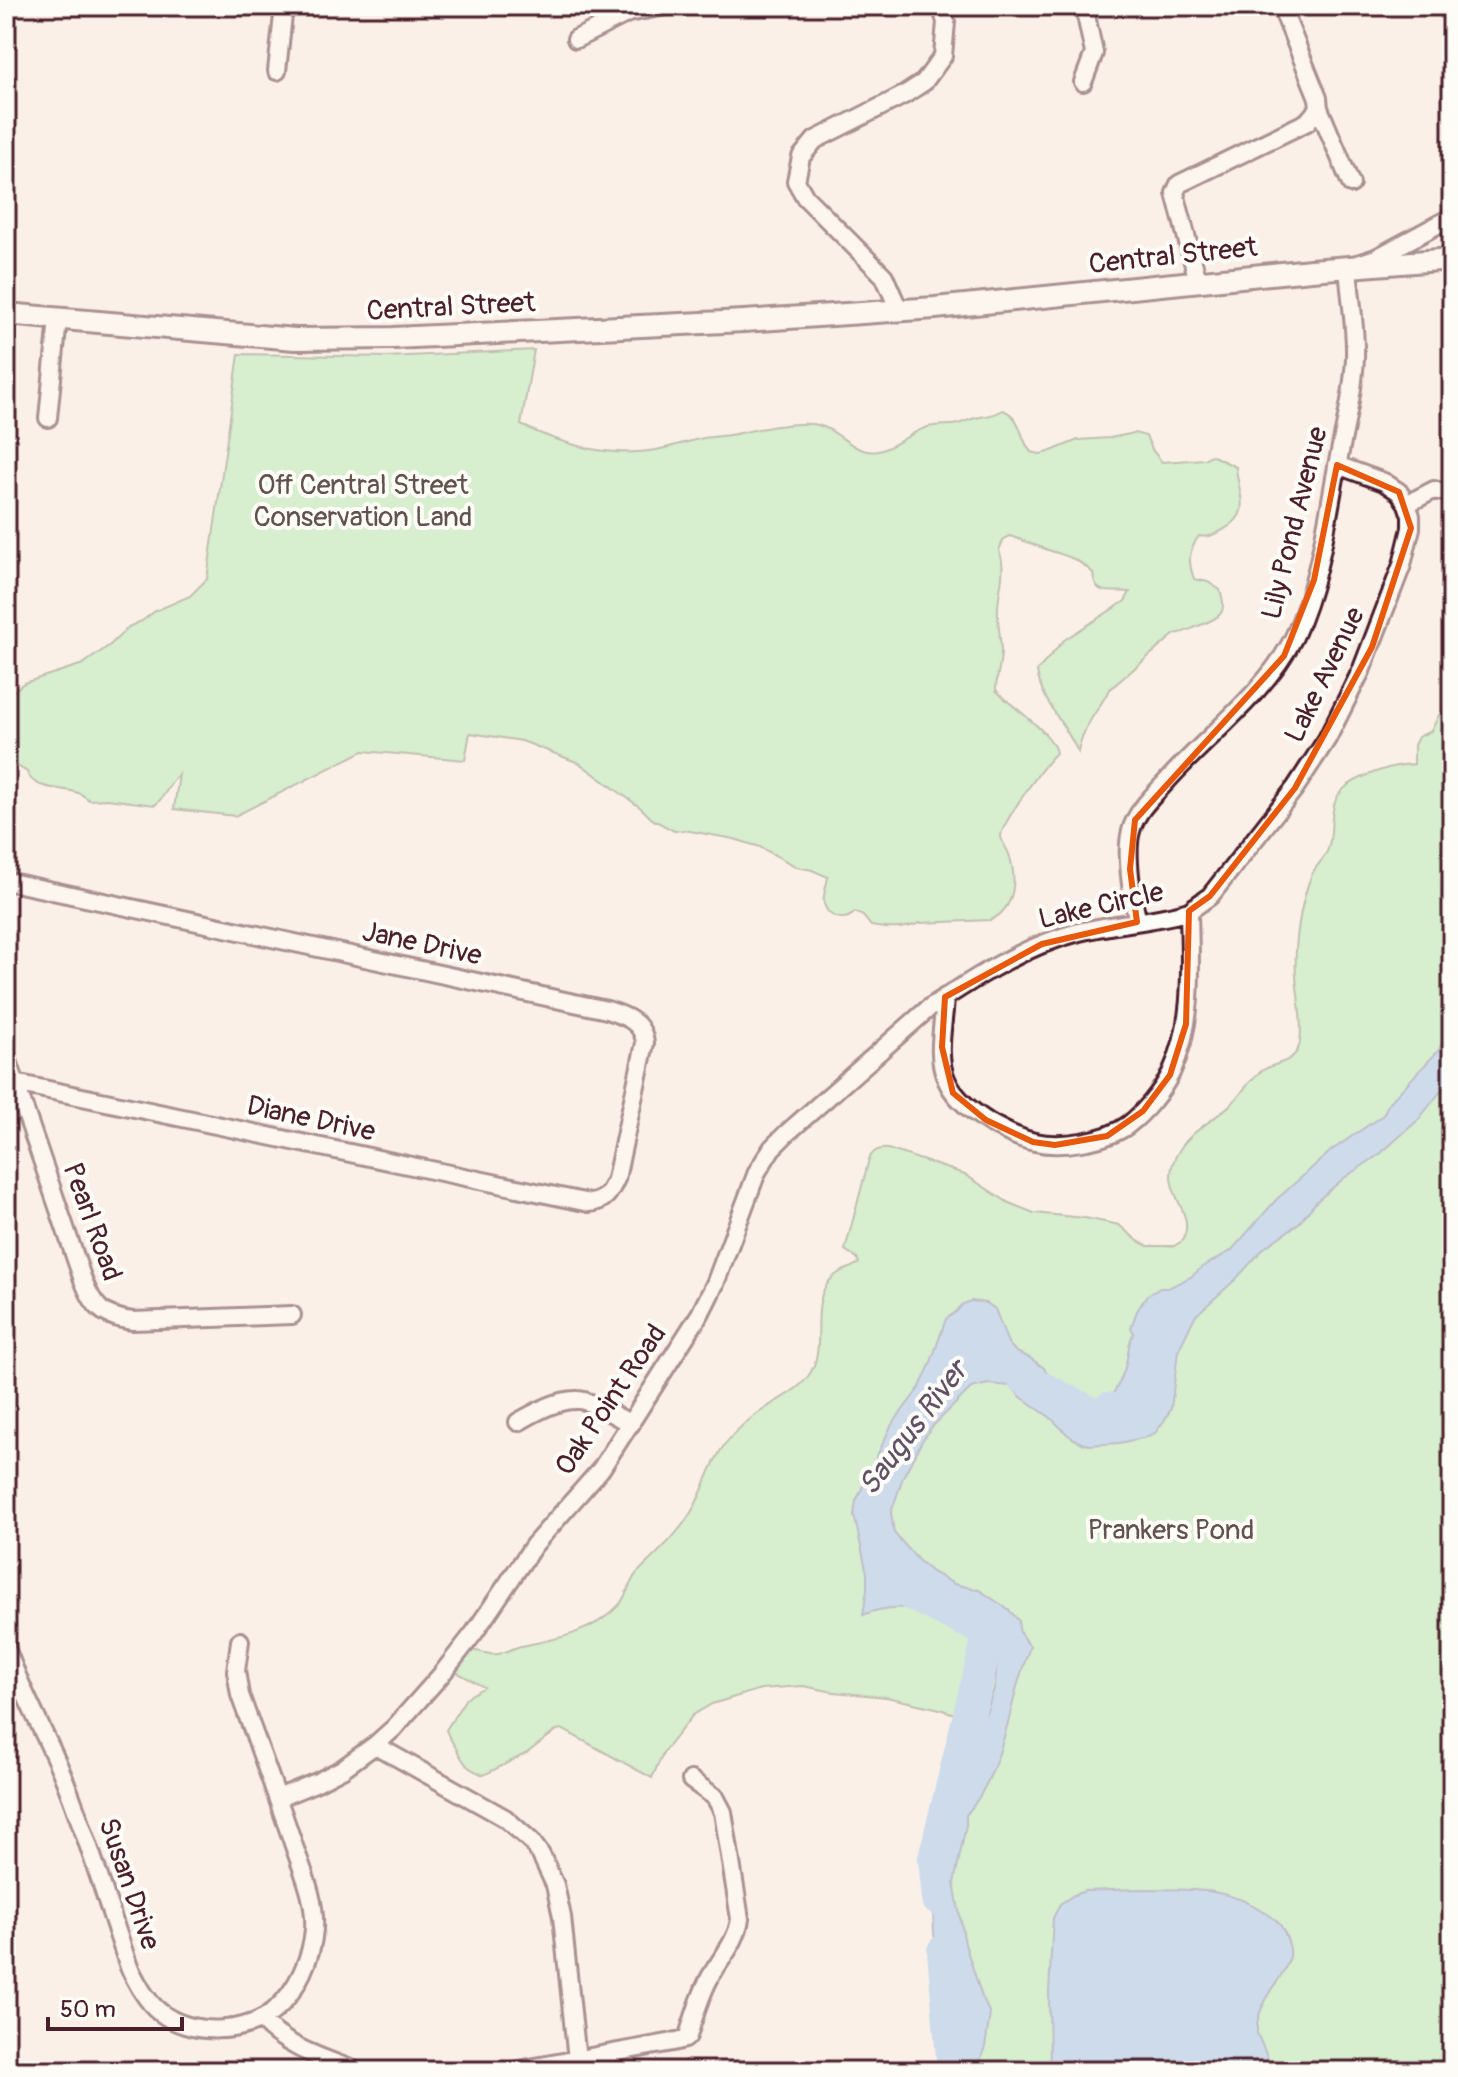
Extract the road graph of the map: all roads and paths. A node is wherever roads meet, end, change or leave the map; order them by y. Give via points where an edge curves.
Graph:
1 (284, 6) edge
2 (666, 6) edge
3 (941, 6) edge
4 (1084, 6) edge
5 (1281, 6) edge
6 (576, 39) dead end
7 (277, 71) dead end
8 (1083, 82) dead end
9 (1319, 108) junction
10 (1351, 184) dead end
11 (1452, 217) edge
12 (1452, 259) edge
13 (1348, 267) junction
14 (1198, 281) junction
15 (899, 310) junction
16 (6, 314) edge
17 (58, 319) junction
18 (48, 418) dead end
19 (1337, 465) junction
20 (1452, 494) edge
21 (1407, 504) junction
22 (6, 881) edge
23 (1189, 911) junction
24 (1138, 921) junction
25 (945, 997) junction
26 (6, 1055) edge
27 (15, 1083) junction
28 (596, 1202) joint
29 (292, 1315) dead end
30 (518, 1422) dead end
31 (631, 1424) junction
32 (240, 1641) dead end
33 (6, 1647) edge
34 (375, 1745) junction
35 (691, 1780) dead end
36 (278, 1798) junction
37 (261, 2019) junction
38 (577, 2060) junction
39 (356, 2071) edge
40 (513, 2071) edge

1 - 7 street
2 - 6 street via 628,13
3 - 15 street via 946,22 943,56 924,82 815,140 801,157 796,181 805,197 884,276
4 - 8 street via 1094,53
5 - 9 street
9 - 10 street
9 - 14 street via 1307,122 1179,184 1175,193
11 - 13 street via 1376,258
12 - 13 street, Central Street
13 - 14 street, Central Street
13 - 19 street, Lily Pond Avenue via 1355,356
14 - 15 street, Central Street
15 - 17 street, Central Street via 356,340
16 - 17 street, Central Street
17 - 18 street
19 - 21 street via 1384,482
19 - 24 street, Lily Pond Avenue via 1309,595 1284,656 1135,820 1130,869
20 - 21 street via 1434,490
21 - 23 street, Lake Avenue via 1411,528 1402,565 1372,647 1327,739 1210,896
22 - 28 street, Jane Drive via 630,1018 644,1035 644,1051 616,1179 608,1195
23 - 24 street, Lake Circle
23 - 25 street, Lake Circle via 1190,992 1180,1049 1170,1075 1143,1111 1107,1136 1055,1145 1033,1142 968,1107 953,1093 941,1064
24 - 25 street, Lake Circle via 1042,944
25 - 31 street, Oak Point Road via 772,1148 757,1172 700,1314
26 - 27 street, Pearl Road
27 - 28 street, Diane Drive
27 - 29 street, Pearl Road via 96,1306 133,1321
30 - 31 street via 560,1402 579,1400
31 - 34 street, Oak Point Road via 450,1664
32 - 36 street via 240,1695
33 - 37 street, Susan Drive via 63,1776 129,1967 146,1997 173,2021 191,2027 226,2028
34 - 36 street, Oak Point Road via 329,1776
34 - 38 street via 505,1818 541,1855 562,1917
35 - 38 street via 715,1797 723,1812 740,1913 737,1934 707,1983 685,2039
36 - 37 street via 310,1891 314,1928 298,1979 275,2010
37 - 39 street via 298,2047
38 - 40 street

